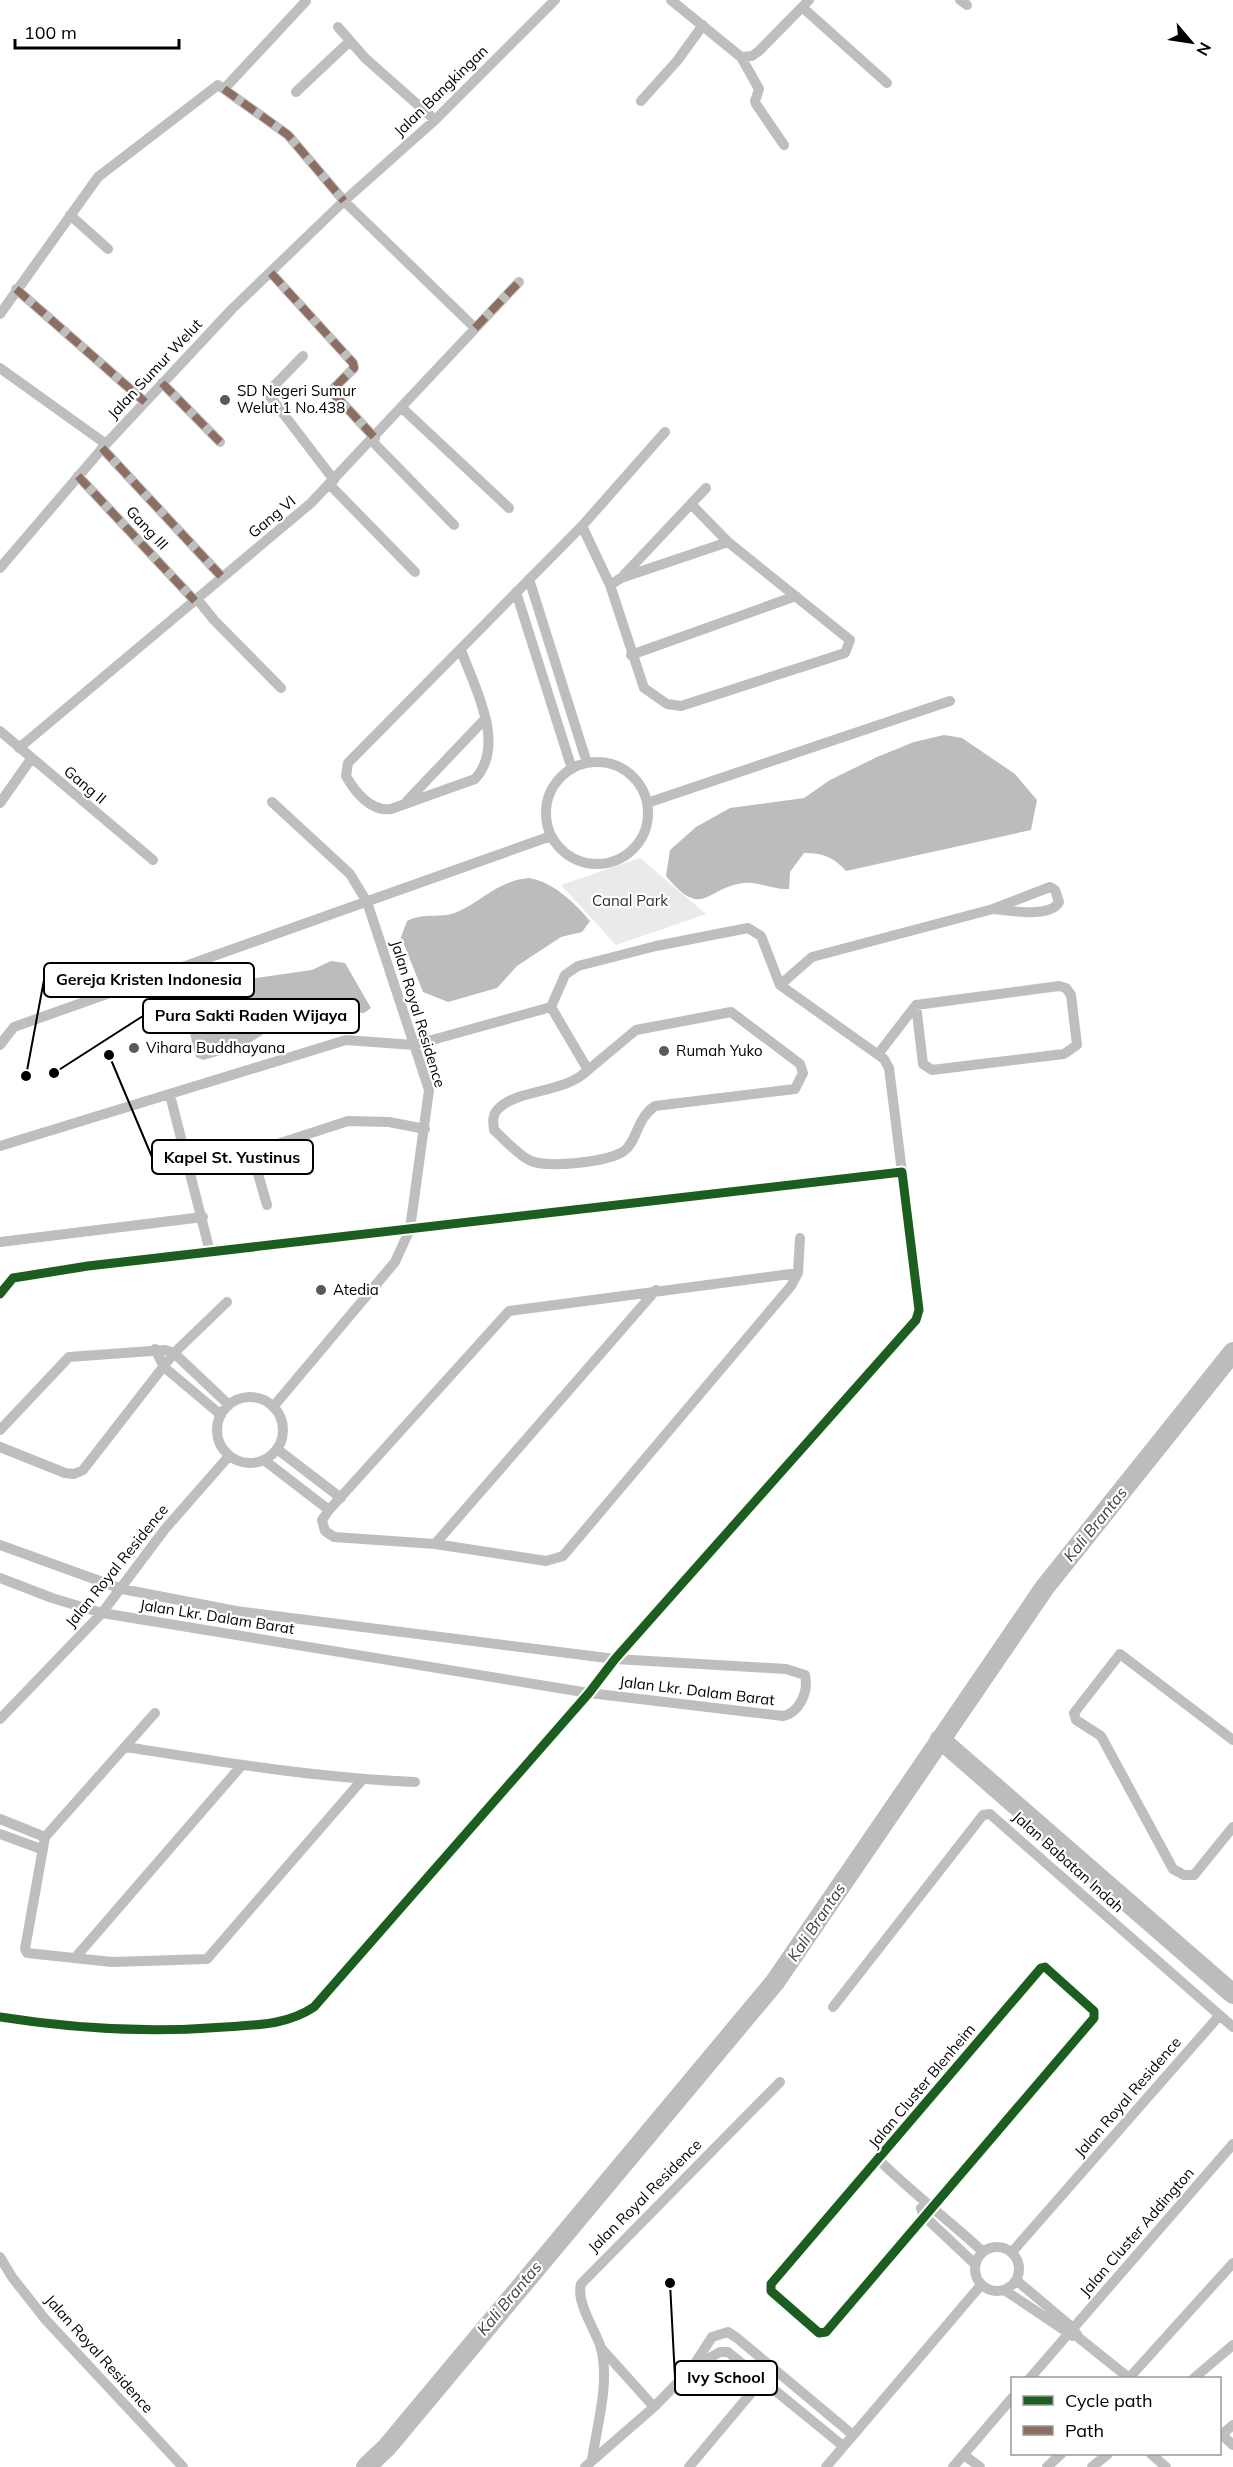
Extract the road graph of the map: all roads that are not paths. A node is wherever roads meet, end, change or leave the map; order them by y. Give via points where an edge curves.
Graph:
1 (555, 0) edge
2 (671, 0) edge
3 (306, 1) edge
4 (806, 4) edge
5 (703, 25) junction
6 (338, 27) dead end
7 (349, 42) junction
8 (741, 57) junction
9 (887, 83) dead end
10 (224, 89) junction
11 (296, 92) dead end
12 (641, 101) dead end
13 (435, 120) junction
14 (784, 146) dead end
15 (344, 201) junction
16 (70, 215) junction
17 (108, 249) dead end
18 (271, 273) junction
19 (519, 282) dead end
20 (16, 290) junction
21 (0, 314) edge
22 (475, 328) junction
23 (303, 356) dead end
24 (0, 368) edge
25 (162, 383) junction
26 (145, 402) junction
27 (402, 408) junction
28 (665, 432) dead end
29 (374, 439) junction
30 (220, 442) dead end
31 (104, 446) junction
32 (78, 476) junction
33 (332, 483) junction
34 (706, 488) dead end
35 (691, 504) junction
36 (509, 508) dead end
37 (454, 525) dead end
38 (582, 526) junction
39 (728, 542) junction
40 (0, 568) edge
41 (415, 572) dead end
42 (221, 576) junction
43 (621, 578) junction
44 (529, 579) junction
45 (610, 585) junction
46 (516, 592) junction
47 (796, 596) junction
48 (196, 600) junction
49 (461, 650) junction
50 (631, 655) junction
51 (280, 688) dead end
52 (950, 701) dead end
53 (485, 718) junction
54 (0, 732) edge
55 (19, 748) junction
56 (31, 759) junction
57 (587, 763) junction
58 (572, 769) junction
59 (272, 802) dead end
60 (0, 803) edge
61 (405, 803) junction
62 (647, 803) junction
63 (551, 836) junction
64 (153, 861) dead end
65 (367, 902) junction
66 (993, 909) junction
67 (780, 985) junction
68 (916, 1005) junction
69 (551, 1007) junction
70 (0, 1045) edge
71 (414, 1045) junction
72 (879, 1053) junction
73 (588, 1070) junction
74 (170, 1095) junction
75 (425, 1129) junction
76 (0, 1146) edge
77 (902, 1172) junction
78 (267, 1205) dead end
79 (203, 1217) junction
80 (410, 1229) junction
81 (800, 1238) dead end
82 (0, 1242) edge
83 (210, 1252) junction
84 (798, 1273) junction
85 (13, 1278) junction
86 (0, 1280) edge
87 (656, 1290) junction
88 (0, 1294) edge
89 (227, 1302) dead end
90 (155, 1349) junction
91 (174, 1353) junction
92 (164, 1367) junction
93 (229, 1405) junction
94 (273, 1407) junction
95 (221, 1415) junction
96 (0, 1430) edge
97 (0, 1447) edge
98 (277, 1449) junction
99 (229, 1456) junction
100 (264, 1460) junction
101 (341, 1498) junction
102 (329, 1510) junction
103 (435, 1544) junction
104 (0, 1545) edge
105 (0, 1578) edge
106 (122, 1588) junction
107 (102, 1613) junction
108 (615, 1659) junction
109 (589, 1693) junction
110 (155, 1713) dead end
111 (0, 1719) edge
112 (1233, 1740) edge
113 (126, 1746) junction
114 (242, 1765) junction
115 (362, 1780) junction
116 (414, 1782) dead end
117 (0, 1819) edge
118 (1233, 1827) edge
119 (0, 1834) edge
120 (45, 1837) junction
121 (41, 1849) junction
122 (75, 1959) junction
123 (833, 2007) dead end
124 (1219, 2016) junction
125 (0, 2017) edge
126 (1233, 2027) edge
127 (780, 2082) dead end
128 (1233, 2144) edge
129 (1223, 2156) junction
130 (879, 2160) junction
131 (1233, 2164) edge
132 (919, 2199) junction
133 (932, 2205) junction
134 (923, 2215) junction
135 (982, 2251) junction
136 (1012, 2252) junction
137 (0, 2257) edge
138 (1233, 2263) edge
139 (975, 2264) junction
140 (1016, 2280) junction
141 (981, 2285) junction
142 (1006, 2291) junction
143 (1073, 2334) junction
144 (1233, 2345) edge
145 (601, 2348) junction
146 (690, 2370) junction
147 (1032, 2377) edge
148 (1127, 2377) edge
149 (1131, 2377) edge
150 (1196, 2377) edge
151 (762, 2380) junction
152 (1011, 2399) edge
153 (654, 2407) junction
154 (853, 2435) junction
155 (1221, 2435) edge
156 (1233, 2445) edge
157 (843, 2446) junction
158 (964, 2454) junction
159 (1060, 2455) edge
160 (1107, 2455) edge
161 (1152, 2455) edge
162 (588, 2463) edge
163 (183, 2467) edge
164 (689, 2467) edge
165 (826, 2467) edge
166 (953, 2467) edge
167 (980, 2467) edge
168 (1047, 2467) edge
169 (1092, 2467) edge
170 (1166, 2467) edge

1 - 13 street, Jalan Bangkingan
2 - 5 street
3 - 10 street
4 - 8 street via 759,51
4 - 9 street
5 - 8 street
5 - 12 street
6 - 7 street
7 - 11 street
7 - 13 street
8 - 14 street via 759,89 754,101
10 - 15 street via 288,135
10 - 16 street via 214,86 98,177
13 - 15 street, Jalan Bangkingan
15 - 18 street, Jalan Sumur Welut
15 - 22 street
16 - 17 street
16 - 20 street
18 - 25 street, Jalan Sumur Welut
18 - 29 street via 353,363 354,368 331,391
19 - 22 street, Gang VI
20 - 21 street
20 - 26 street
22 - 27 street, Gang VI
23 - 33 street via 271,389 270,396
24 - 31 street
25 - 26 street, Jalan Sumur Welut
25 - 30 street
26 - 31 street, Jalan Sumur Welut
27 - 29 street, Gang VI
27 - 36 street
28 - 38 street
29 - 33 street, Gang VI
29 - 37 street
31 - 32 street, Jalan Sumur Welut
31 - 42 street
32 - 40 street, Jalan Sumur Welut
32 - 48 street, Gang III
33 - 41 street
33 - 42 street, Gang VI via 268,541
34 - 35 street
35 - 39 street
35 - 43 street
38 - 44 street
38 - 45 street
39 - 43 street
39 - 47 street
42 - 48 street, Gang VI
43 - 45 street
44 - 46 street
44 - 57 street
45 - 50 street
46 - 49 street
46 - 58 street
47 - 50 street
47 - 50 street via 850,640 844,653 681,706 667,704 644,688
48 - 51 street, Gang III
48 - 55 street, Gang VI
49 - 53 street
49 - 61 street via 345,770 351,785 371,805 381,810
52 - 62 street
53 - 61 street
53 - 61 street via 489,749 475,779
54 - 55 street, Gang II
55 - 56 street, Gang II
56 - 60 street
56 - 64 street, Gang II
57 - 58 street
57 - 62 street via 603,762 625,771 641,788
58 - 63 street via 557,781 548,798 546,817
59 - 65 street, Jalan Royal Residence via 350,873
62 - 63 street via 647,822 641,839 612,862 576,860 561,850
63 - 65 street
65 - 70 street via 14,1027
65 - 71 street, Jalan Royal Residence
66 - 66 street via 1050,887 1059,902 1042,912
66 - 67 street via 812,957
67 - 69 street via 760,936 748,928 578,966 565,975
67 - 72 street
68 - 68 street via 923,1064 932,1070 1064,1054 1077,1045 1071,995 1059,986
68 - 72 street
69 - 71 street
69 - 73 street
71 - 74 street via 346,1040
71 - 75 street, Jalan Royal Residence via 429,1090
72 - 77 street via 889,1068
73 - 73 street via 578,1080 502,1106 492,1118 494,1131 528,1160 540,1165 584,1162 623,1152 639,1120 655,1106 795,1089 803,1073 800,1065 731,1012 636,1030
74 - 76 street
74 - 79 street
75 - 78 street via 389,1122 348,1121 259,1150 254,1160
75 - 80 street, Jalan Royal Residence
77 - 80 street
77 - 108 street via 918,1316
79 - 82 street
79 - 83 street
80 - 83 street
80 - 94 street, Jalan Royal Residence via 395,1262
81 - 84 street
83 - 85 street
84 - 87 street
84 - 103 street via 563,1556 546,1561
85 - 86 street
85 - 88 street
87 - 101 street via 509,1311
87 - 103 street
89 - 91 street
90 - 91 street
90 - 92 street
90 - 96 street via 69,1357
91 - 92 street
91 - 93 street
92 - 95 street
92 - 97 street via 83,1470 65,1473
93 - 94 street via 251,1397
93 - 95 street
94 - 98 street via 283,1427
95 - 99 street via 217,1430 220,1444
98 - 100 street
98 - 101 street
99 - 100 street via 240,1462
99 - 106 street, Jalan Royal Residence via 165,1529
100 - 102 street
101 - 102 street
102 - 103 street via 322,1520 325,1531 334,1537
104 - 106 street, Jalan Lkr. Dalam Barat
105 - 107 street, Jalan Lkr. Dalam Barat
106 - 107 street, Jalan Royal Residence
106 - 108 street, Jalan Lkr. Dalam Barat via 236,1611
107 - 109 street, Jalan Lkr. Dalam Barat
107 - 111 street, Jalan Royal Residence
108 - 109 street
108 - 109 street, Jalan Lkr. Dalam Barat via 797,1670 805,1675 806,1681 799,1708 783,1716
109 - 125 street via 314,2007 297,2018 271,2024 186,2030 115,2030
110 - 113 street
112 - 118 street via 1124,1654 1116,1656 1074,1713 1076,1720 1101,1736 1173,1869 1194,1875
113 - 114 street
113 - 120 street
114 - 115 street
114 - 122 street
115 - 116 street
115 - 122 street via 212,1956 202,1960 112,1962
117 - 120 street
119 - 121 street
120 - 121 street
121 - 122 street via 25,1949 32,1955
123 - 124 street, Jalan Babatan Indah via 983,1815 990,1814
124 - 126 street, Jalan Babatan Indah
124 - 136 street, Jalan Royal Residence
127 - 145 street, Jalan Royal Residence via 583,2281 580,2295
128 - 129 street, Jalan Cluster Addington
129 - 131 street
129 - 143 street, Jalan Cluster Addington
130 - 132 street, Jalan Cluster Blenheim
130 - 133 street, Jalan Cluster Blenheim via 1045,1967 1094,2011 1094,2018
130 - 134 street, Jalan Cluster Blenheim via 771,2284 771,2291 823,2333
132 - 133 street, Jalan Cluster Blenheim
132 - 134 street
133 - 134 street, Jalan Cluster Blenheim
133 - 135 street, Jalan Cluster Blenheim
134 - 139 street
135 - 136 street via 1002,2247
135 - 139 street
136 - 140 street via 1018,2260
137 - 163 street, Jalan Royal Residence via 45,2319
138 - 149 street
139 - 141 street via 974,2275
140 - 142 street
140 - 143 street
141 - 142 street via 992,2291
141 - 154 street
142 - 143 street
143 - 147 street, Jalan Cluster Addington
143 - 148 street
144 - 150 street
145 - 153 street, Jalan Royal Residence
145 - 162 street, Jalan Royal Residence via 602,2396
146 - 151 street, Jalan Royal Residence via 724,2351
146 - 153 street, Jalan Royal Residence
146 - 154 street, Jalan Royal Residence via 712,2337 728,2332
151 - 157 street, Jalan Royal Residence
151 - 164 street
152 - 158 street
153 - 162 street, Jalan Royal Residence
154 - 157 street
155 - 156 street
157 - 165 street
158 - 166 street
158 - 167 street
159 - 168 street
160 - 169 street
161 - 170 street

